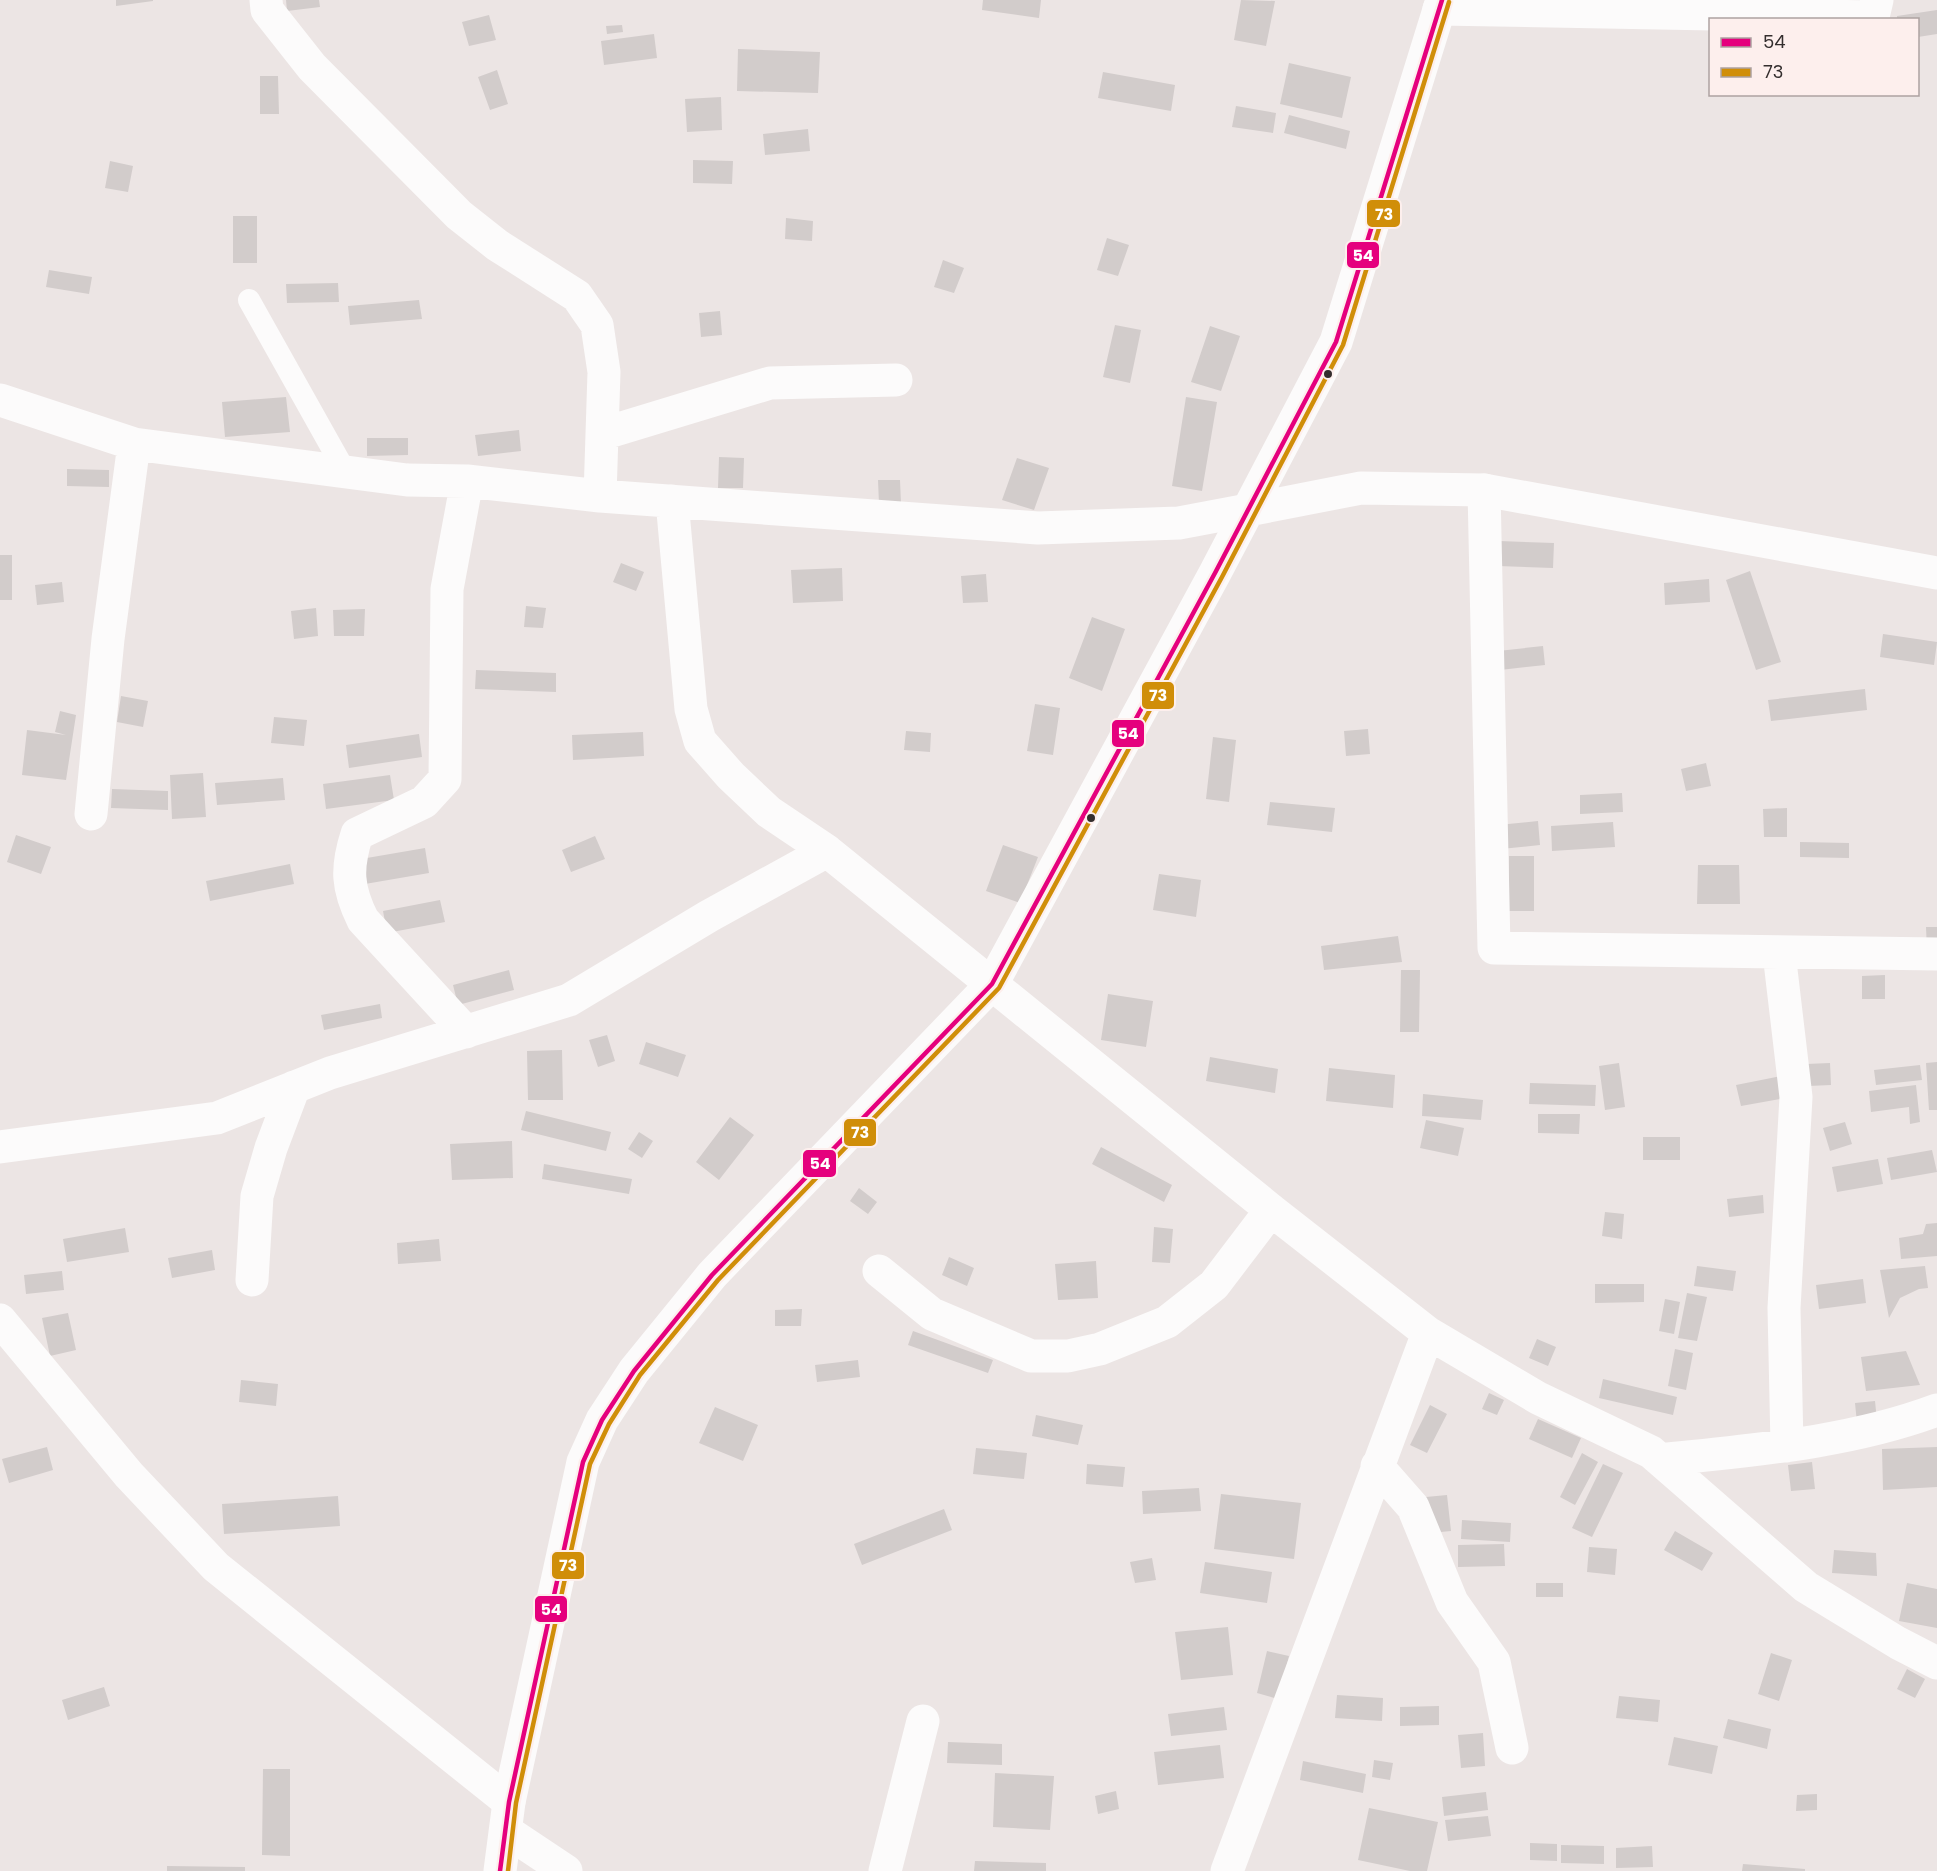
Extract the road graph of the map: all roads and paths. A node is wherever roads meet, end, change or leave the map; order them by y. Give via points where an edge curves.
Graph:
1 (266, 0) edge
2 (1877, 0) edge
3 (1441, 4) edge
4 (249, 300) dead end
5 (896, 380) dead end
6 (0, 400) edge
7 (602, 434) junction
8 (134, 444) junction
9 (346, 472) junction
10 (467, 481) junction
11 (1484, 490) junction
12 (600, 496) junction
13 (672, 501) junction
14 (1248, 510) junction
15 (1937, 573) edge
16 (91, 814) dead end
17 (827, 851) junction
18 (1779, 953) junction
19 (1937, 954) edge
20 (992, 984) junction
21 (466, 1032) junction
22 (294, 1087) junction
23 (0, 1148) edge
24 (1271, 1210) junction
25 (879, 1271) dead end
26 (252, 1280) dead end
27 (0, 1320) edge
28 (1428, 1333) junction
29 (1937, 1410) edge
30 (1787, 1446) junction
31 (1660, 1460) junction
32 (1377, 1466) junction
33 (1937, 1663) edge
34 (923, 1721) dead end
35 (1512, 1748) dead end
36 (508, 1816) junction
37 (500, 1871) edge
38 (566, 1871) edge
39 (885, 1871) edge
40 (1227, 1871) edge

1 - 7 street via 267,10 312,67 459,215 497,245 577,296 597,325 604,372
2 - 3 street via 1873,17
3 - 14 street via 1336,342
4 - 9 lane
5 - 7 street via 770,383
6 - 8 street
7 - 12 street
8 - 9 street
8 - 16 street via 108,639
9 - 10 street via 407,480
10 - 12 street
10 - 21 street via 447,589 445,779 424,801 357,834 350,857 352,897 363,920
11 - 14 street via 1361,488
11 - 15 street
11 - 18 street via 1494,948
12 - 13 street
13 - 14 street via 1038,528 1179,523
13 - 17 street via 691,709 700,741 769,812
14 - 20 street
17 - 20 street
17 - 21 street via 569,1000
18 - 19 street
18 - 30 street via 1796,1097 1784,1308
20 - 24 street
20 - 36 street via 712,1275 634,1371 602,1420 583,1462
21 - 22 street
22 - 23 street via 217,1118
22 - 26 street via 257,1196
24 - 25 street via 1214,1285 1167,1322 1100,1349 1068,1356 1032,1356 932,1314
24 - 28 street
27 - 36 street via 129,1475 216,1567
28 - 31 street via 1538,1398 1651,1452
28 - 32 street
29 - 30 street via 1904,1423
30 - 31 street
31 - 33 street via 1806,1587
32 - 35 street via 1413,1507 1452,1602 1494,1662
32 - 40 street
34 - 39 street
36 - 37 street
36 - 38 street

